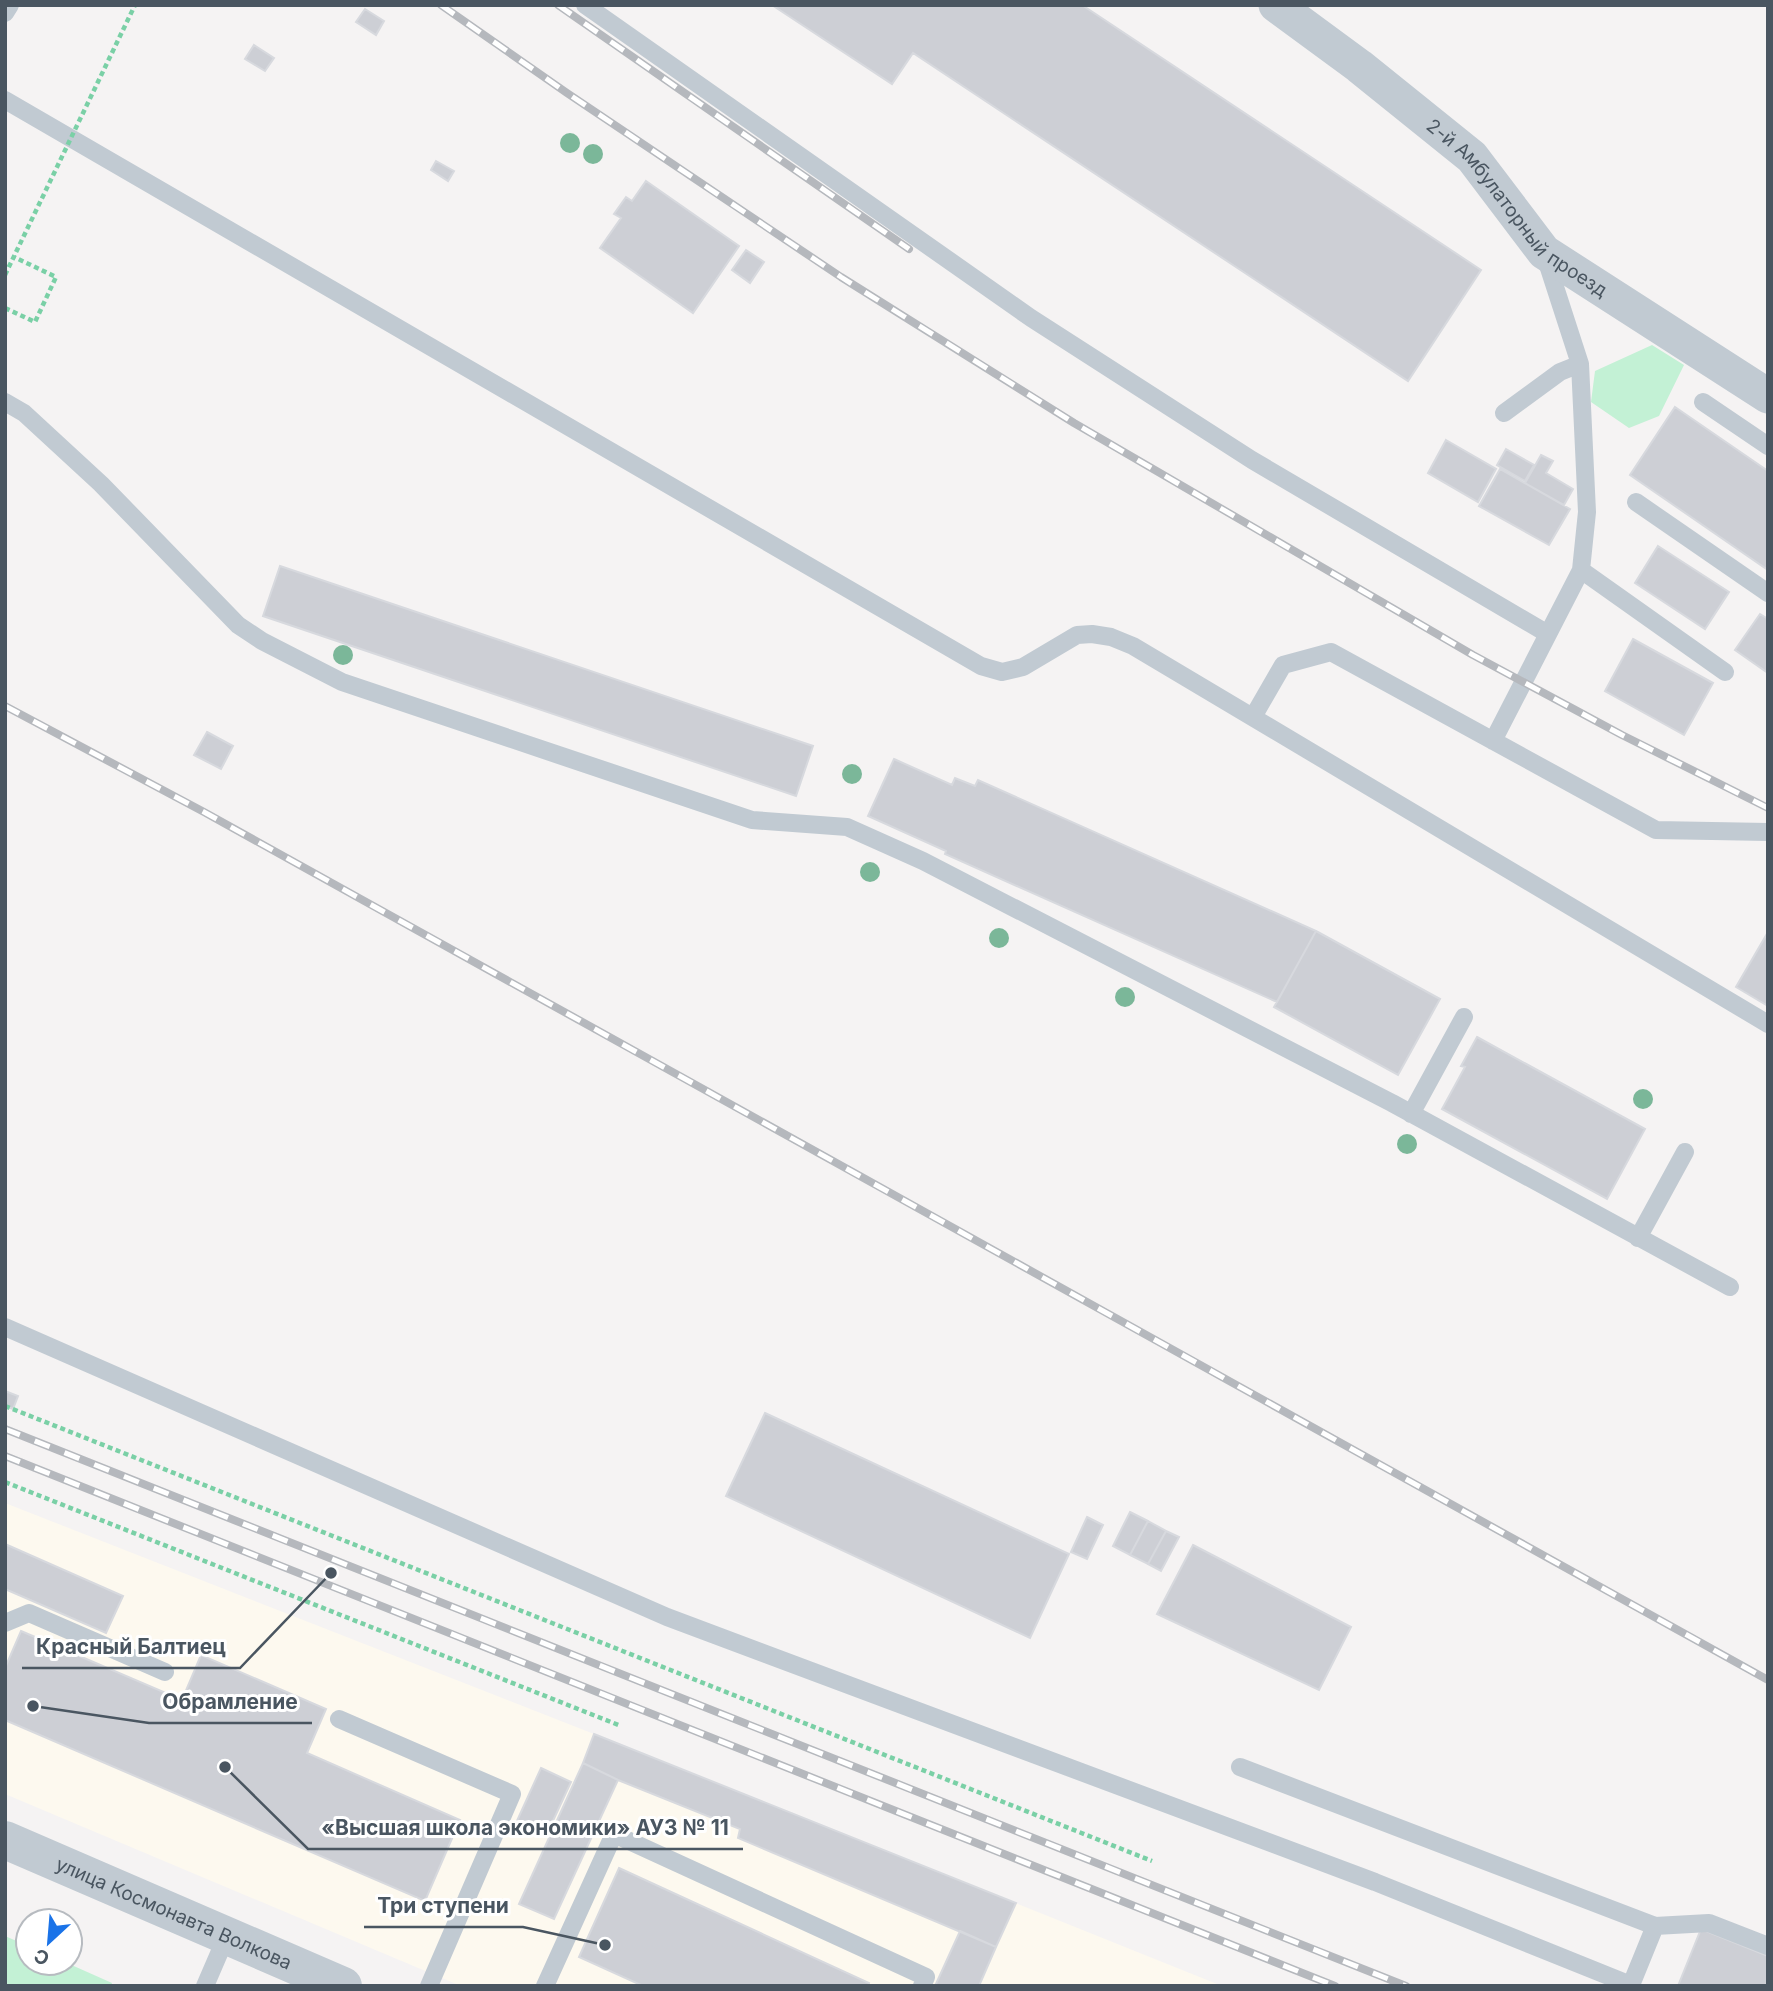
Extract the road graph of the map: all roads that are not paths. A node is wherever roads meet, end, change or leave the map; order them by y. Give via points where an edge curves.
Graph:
1 (10, 5) edge
2 (585, 5) edge
3 (1276, 5) edge
4 (5, 13) edge
5 (5, 100) edge
6 (1544, 252) junction
7 (1580, 364) junction
8 (1768, 396) edge
9 (5, 402) edge
10 (1703, 402) dead end
11 (1504, 413) dead end
12 (1768, 446) edge
13 (1636, 502) dead end
14 (1581, 570) junction
15 (1768, 593) edge
16 (1548, 634) junction
17 (1725, 672) dead end
18 (1253, 718) junction
19 (1493, 741) junction
20 (1768, 832) edge
21 (1464, 1017) dead end
22 (1768, 1024) edge
23 (1412, 1114) junction
24 (1685, 1152) dead end
25 (1638, 1238) junction
26 (1730, 1287) dead end
27 (5, 1326) edge
28 (5, 1623) edge
29 (165, 1672) dead end
30 (340, 1719) dead end
31 (1240, 1767) dead end
32 (5, 1840) edge
33 (1655, 1926) junction
34 (227, 1935) junction
35 (1768, 1946) edge
36 (205, 1986) edge
37 (343, 1986) edge
38 (429, 1986) edge
39 (545, 1986) edge
40 (922, 1986) edge

1 - 4 lane
2 - 16 lane via 1031,318 1252,460
3 - 6 street, 2-й Амбулаторный проезд via 1472,157
5 - 18 lane via 981,666 1002,672 1023,667 1077,635 1111,637
6 - 7 lane
6 - 8 street, 2-й Амбулаторный проезд
7 - 11 lane via 1560,372
7 - 14 lane via 1587,512
9 - 23 lane via 24,413 101,484 238,625 331,677 752,820 847,827 935,867
10 - 12 lane
13 - 15 lane
14 - 16 lane
14 - 17 lane
16 - 19 lane
18 - 19 lane via 1283,665 1331,652
18 - 22 lane
19 - 20 lane via 1656,830
21 - 23 lane
23 - 25 lane
24 - 25 lane
25 - 26 lane
27 - 33 lane via 667,1616 1350,1872 1632,1985
28 - 29 lane via 29,1614
30 - 38 lane via 512,1794
31 - 33 lane
32 - 34 street, улица Космонавта Волкова
33 - 35 lane via 1709,1923
34 - 36 lane
34 - 37 street, улица Космонавта Волкова
39 - 40 lane via 614,1834 926,1977

